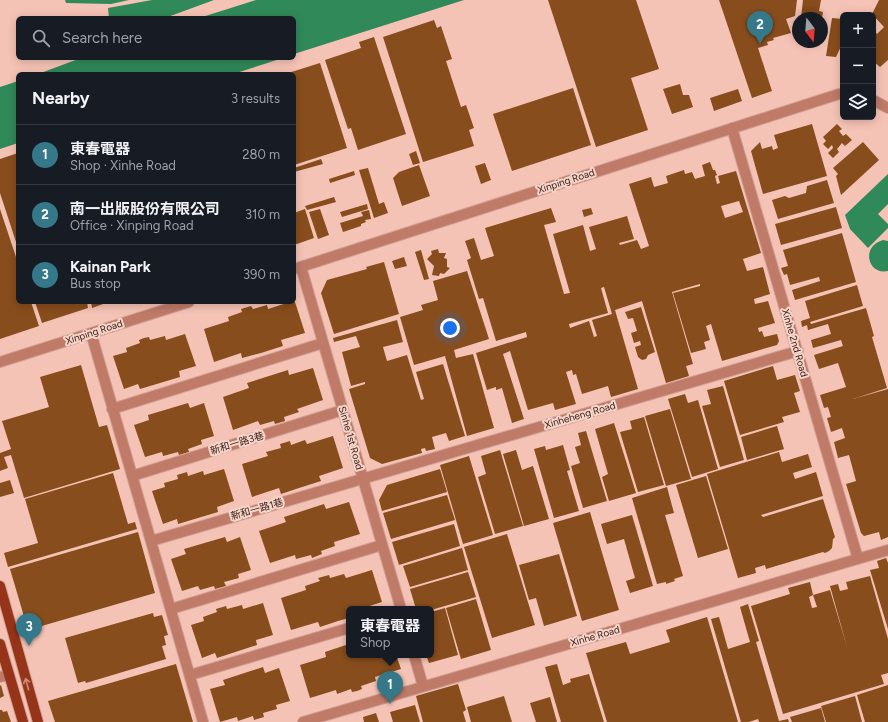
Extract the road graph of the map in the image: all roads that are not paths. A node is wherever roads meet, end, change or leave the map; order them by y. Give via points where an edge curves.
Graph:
1 (840, 94) edge
2 (876, 102) edge
3 (888, 108) edge
4 (732, 128) junction
5 (298, 268) edge
6 (183, 304) edge
7 (91, 333) junction
8 (323, 343) junction
9 (798, 351) junction
10 (0, 362) edge
11 (112, 409) junction
12 (343, 410) junction
13 (132, 476) junction
14 (363, 478) junction
15 (151, 541) junction
16 (382, 545) junction
17 (888, 550) edge
18 (858, 559) junction
19 (0, 586) edge
20 (400, 606) edge
21 (170, 609) junction
22 (346, 629) edge
23 (0, 644) edge
24 (415, 658) edge
25 (190, 675) junction
26 (4, 676) edge
27 (423, 686) junction
28 (22, 722) edge
29 (38, 722) edge
30 (203, 722) edge
31 (303, 722) edge

1 - 4 street, Xinping Road
2 - 3 street
4 - 5 street, Xinping Road
4 - 9 street, Xinhe 2nd Road
5 - 8 street, Sinhe 1st Road
6 - 7 street, Xinping Road
7 - 10 street, Xinping Road
7 - 11 street
8 - 11 street
8 - 12 street, Sinhe 1st Road
9 - 14 street, Xinheheng Road
9 - 18 street, Xinhe 2nd Road
11 - 13 street
12 - 13 street, 新和一路3巷
12 - 14 street, Sinhe 1st Road
13 - 15 street
14 - 15 street, 新和一路1巷
14 - 16 street, Sinhe 1st Road
15 - 21 street
16 - 20 street, Sinhe 1st Road
16 - 21 street
17 - 18 street, Xinhe Road
18 - 27 street, Xinhe Road
29 -> 19 main road
21 - 25 street
22 - 25 street
23 - 26 main road
24 - 27 street
25 - 30 street
26 - 28 main road
27 - 31 street, Xinhe Road

